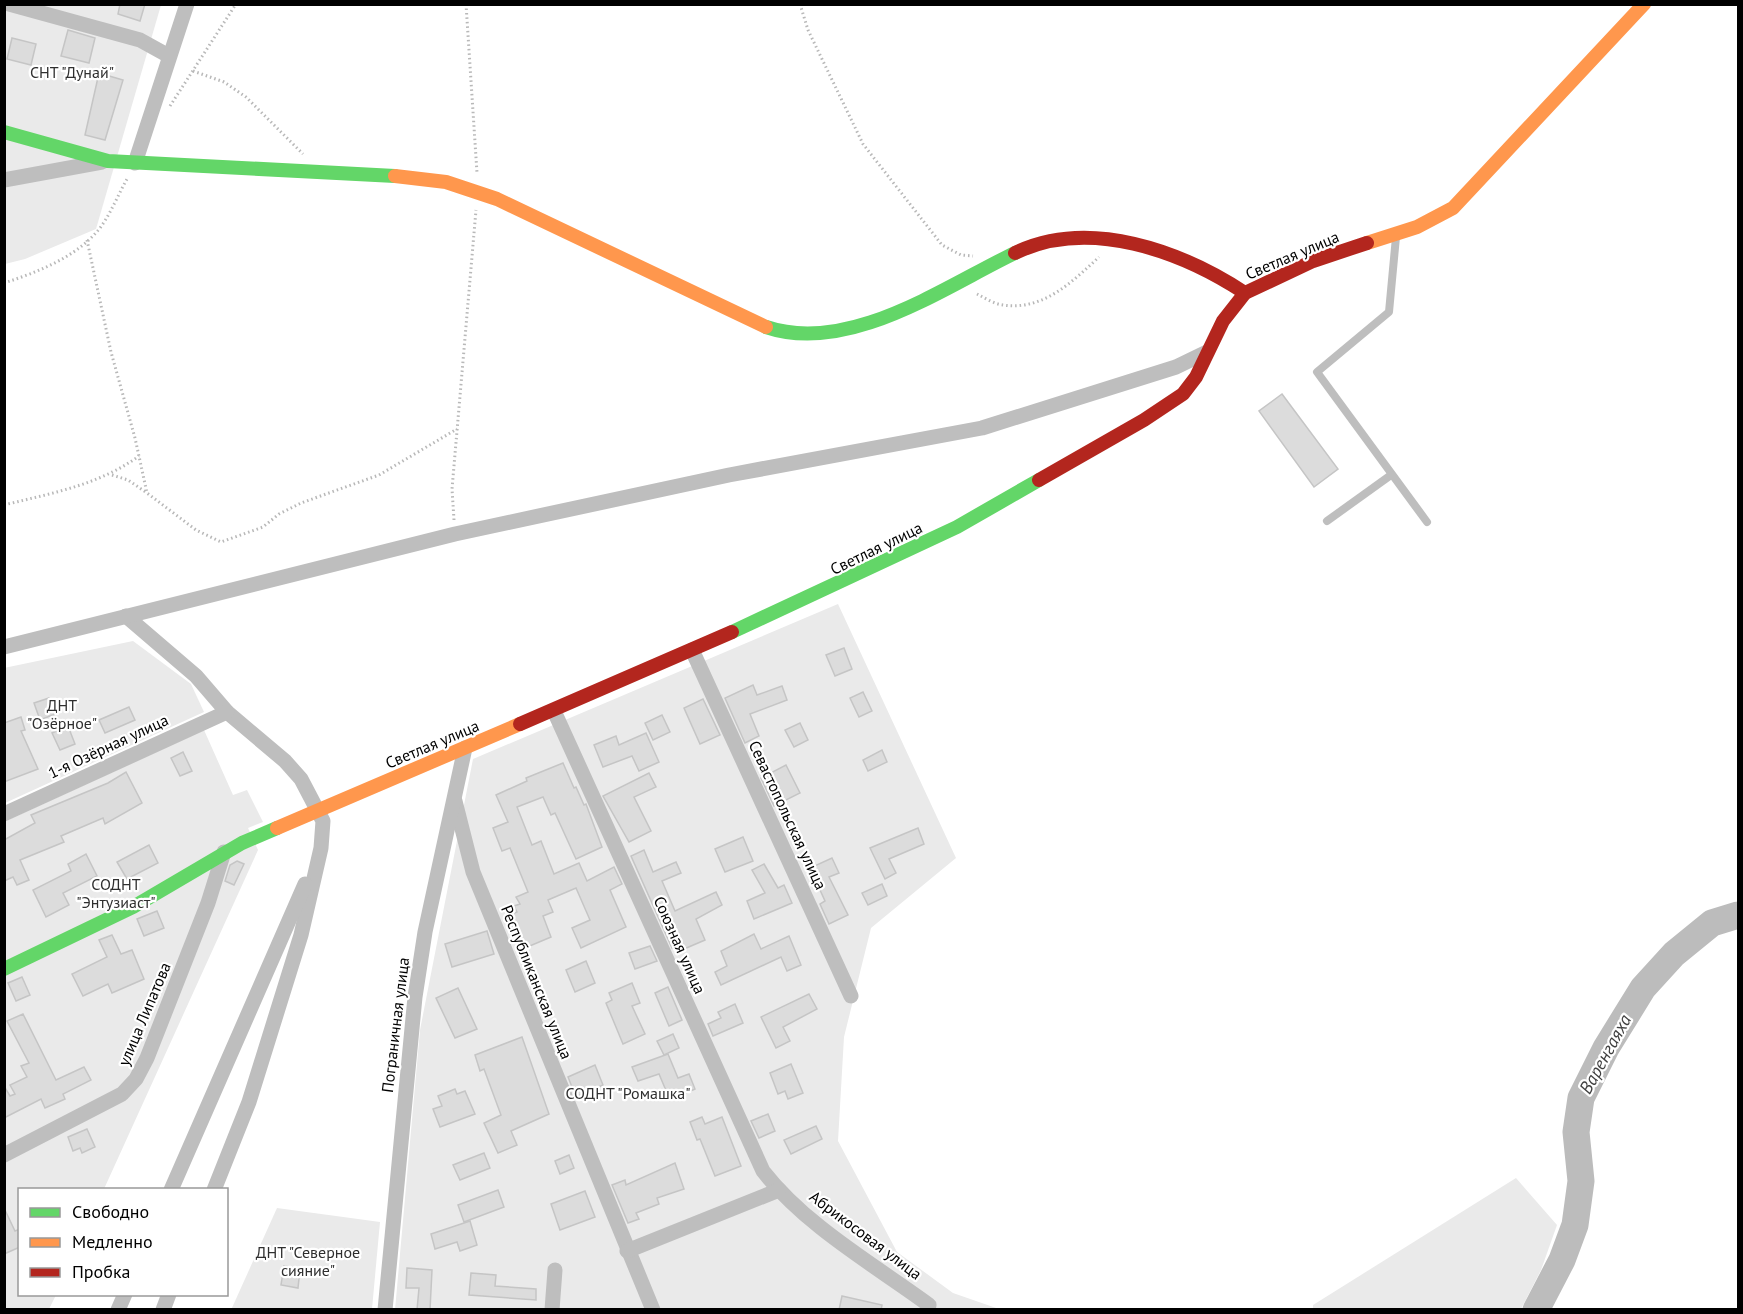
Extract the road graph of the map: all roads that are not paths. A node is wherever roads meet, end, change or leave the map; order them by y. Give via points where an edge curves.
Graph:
1 (9, 4) edge
2 (187, 4) edge
3 (1644, 4) edge
4 (169, 57) junction
5 (4, 132) edge
6 (108, 161) junction
7 (135, 163) junction
8 (4, 180) edge
9 (1396, 233) junction
10 (1245, 293) junction
11 (1207, 352) junction
12 (1391, 475) junction
13 (1327, 521) dead end
14 (1427, 522) dead end
15 (126, 616) junction
16 (4, 648) edge
17 (692, 650) junction
18 (554, 711) junction
19 (227, 712) junction
20 (465, 748) junction
21 (455, 798) junction
22 (343, 799) junction
23 (319, 810) junction
24 (4, 814) edge
25 (321, 848) junction
26 (224, 852) junction
27 (4, 969) edge
28 (850, 996) dead end
29 (4, 1155) edge
30 (172, 1188) edge
31 (215, 1188) edge
32 (779, 1190) junction
33 (627, 1251) junction
34 (555, 1270) dead end
35 (124, 1296) edge
36 (931, 1308) edge
37 (118, 1310) edge
38 (385, 1310) edge
39 (552, 1310) edge
40 (652, 1310) edge

1 - 4 street via 140,40
2 - 4 street
3 - 9 street, Светлая улица via 1453,208
4 - 7 street
5 - 6 street
6 - 7 street
6 - 8 street
7 - 10 street via 428,178 477,189 734,313 793,333 856,325 956,285 1005,258 1041,244 1083,239 1148,247 1186,260 1228,280
9 - 10 street, Светлая улица via 1313,261
9 - 12 lane via 1389,312 1317,372
10 - 11 street, Светлая улица via 1223,321
11 - 15 street via 1176,367 982,428 729,475 455,534
11 - 17 street, Светлая улица via 1183,394 1144,420 957,527
12 - 13 lane
12 - 14 lane
15 - 16 street
15 - 19 street via 196,676
17 - 18 street, Светлая улица
17 - 28 street, Севастопольская улица
18 - 20 street, Светлая улица
18 - 32 street, Союзная улица via 763,1171
19 - 23 street via 285,761
19 - 24 street, 1-я Озёрная улица
20 - 21 street, Пограничная улица
20 - 22 street, Светлая улица
21 - 33 street, Республиканская улица via 473,872
21 - 38 street, Пограничная улица via 425,932 415,997
22 - 23 street, Светлая улица
22 - 25 street
23 - 25 street via 323,821
23 - 26 street, Светлая улица
25 - 30 street
25 - 31 street via 279,1010
26 - 27 street, Светлая улица via 133,907
26 - 29 street, улица Липатова via 208,903 136,1079 122,1094 102,1106
32 - 33 street
32 - 36 street, Абрикосовая улица
33 - 40 street, Республиканская улица
34 - 39 street
35 - 37 street

